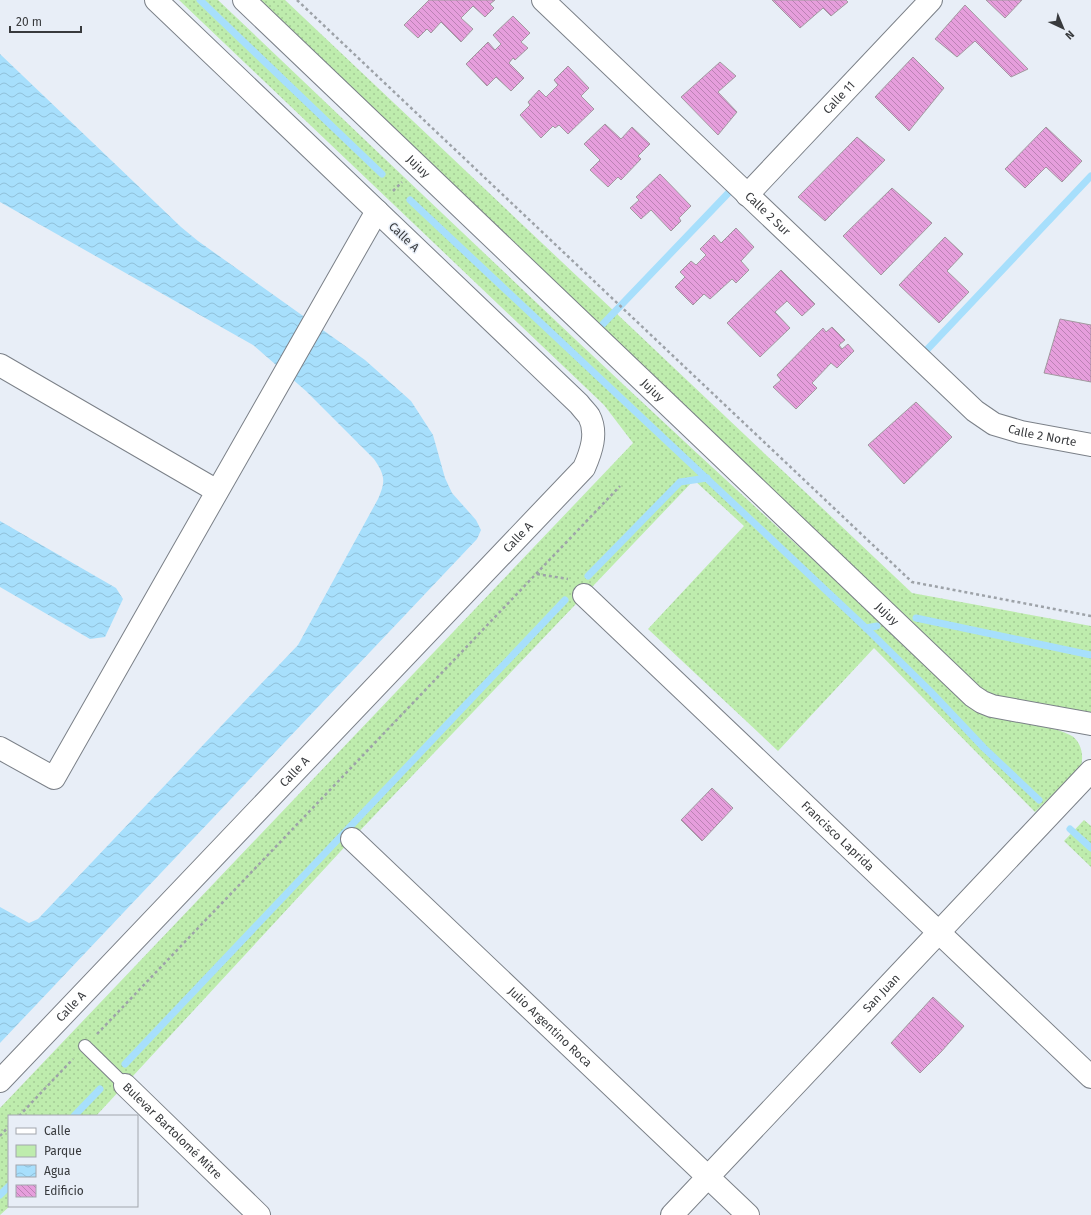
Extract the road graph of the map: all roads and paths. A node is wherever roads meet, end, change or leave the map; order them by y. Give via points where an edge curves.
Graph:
1 (156, 0) edge
2 (244, 0) edge
3 (296, 0) edge
4 (543, 0) edge
5 (931, 0) edge
6 (747, 195) junction
7 (377, 210) junction
8 (0, 365) edge
9 (994, 424) joint
10 (1091, 445) edge
11 (620, 486) dead end
12 (217, 490) junction
13 (537, 574) junction
14 (584, 595) joint
15 (1091, 616) edge
16 (1091, 724) edge
17 (0, 748) edge
18 (1091, 771) edge
19 (352, 839) dead end
20 (939, 933) junction
21 (85, 1046) junction
22 (1091, 1077) edge
23 (0, 1081) edge
24 (126, 1085) joint
25 (20, 1115) edge
26 (8, 1127) edge
27 (0, 1136) edge
28 (708, 1177) junction
29 (259, 1215) edge
30 (672, 1215) edge
31 (748, 1215) edge

1 - 7 street, Calle A
2 - 16 street, Jujuy via 973,696 992,706
3 - 15 path via 912,582
4 - 6 street, Calle 2 Sur
5 - 6 street, Calle 11
6 - 9 street, Calle 2 Sur via 975,411
7 - 12 street
7 - 23 street, Calle A via 579,404 589,418 593,435 592,451 584,468
8 - 12 street
9 - 10 street, Calle 2 Norte via 1021,432
11 - 13 path
12 - 17 street via 54,778
13 - 14 path via 568,579
13 - 21 path
14 - 20 street, Francisco Laprida
18 - 20 street, San Juan
19 - 28 street, Julio Argentino Roca
20 - 22 street, Francisco Laprida
20 - 28 street, San Juan
21 - 24 lane, Bulevar Bartolomé Mitre
21 - 25 path
24 - 29 street, Bulevar Bartolomé Mitre
26 - 27 path
28 - 30 street, San Juan
28 - 31 street, Julio Argentino Roca

